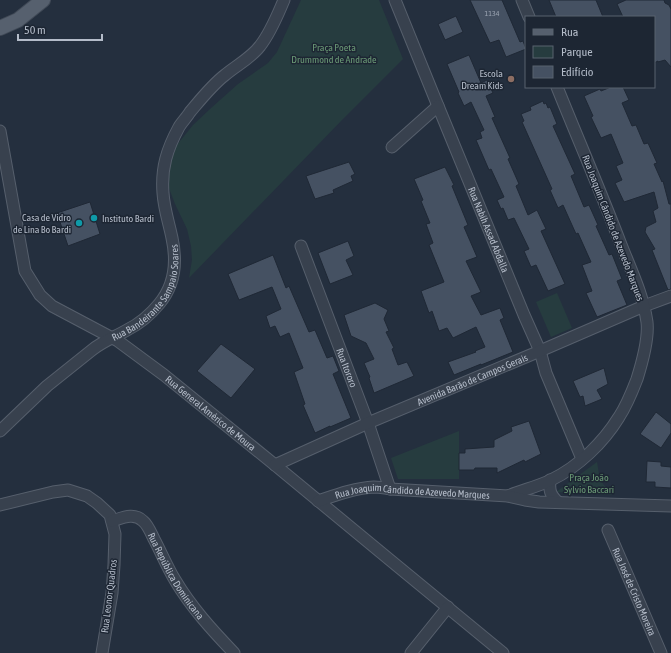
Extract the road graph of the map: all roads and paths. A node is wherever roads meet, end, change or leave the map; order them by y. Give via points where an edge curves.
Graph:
1 (43, 0) edge
2 (284, 0) edge
3 (395, 0) edge
4 (522, 0) edge
5 (529, 16) edge
6 (0, 28) edge
7 (557, 88) edge
8 (438, 106) junction
9 (0, 131) edge
10 (392, 147) dead end
11 (301, 246) dead end
12 (671, 296) edge
13 (644, 306) junction
14 (112, 338) junction
15 (540, 351) junction
16 (368, 423) junction
17 (0, 431) edge
18 (582, 459) junction
19 (275, 465) junction
20 (550, 480) junction
21 (390, 489) junction
22 (508, 496) junction
23 (318, 501) junction
24 (558, 502) junction
25 (0, 505) edge
26 (671, 506) edge
27 (112, 521) junction
28 (608, 530) dead end
29 (448, 607) junction
30 (102, 653) edge
31 (234, 653) edge
32 (412, 653) edge
33 (503, 653) edge
34 (661, 653) edge

1 - 6 main road via 18,20
2 - 14 street, Rua Bandeirante Sampaio Soares via 260,47 202,97 180,126 168,150 163,171 165,212 174,248 174,275 169,288 152,312
3 - 8 street, Rua Nabih Assad Abdalla
4 - 5 street
7 - 13 street, Rua Joaquim Cândido de Azevedo Marques via 607,207
8 - 10 street
8 - 15 street, Rua Nabih Assad Abdalla
9 - 14 street, Rua General Américo de Moura via 25,271 40,295 52,306
11 - 16 street, Rua Itororo
12 - 13 street, Avenida Barão de Campos Gerais
13 - 15 street, Avenida Barão de Campos Gerais
13 - 18 street, Rua Joaquim Cândido de Azevedo Marques via 646,342 630,398 608,434
14 - 17 street, Rua Bandeirante Sampaio Soares via 99,344 47,386
14 - 19 street, Rua General Américo de Moura via 164,375
15 - 16 street, Avenida Barão de Campos Gerais
15 - 18 street, Rua Nabih Assad Abdalla via 546,373
16 - 19 street, Avenida Barão de Campos Gerais
16 - 21 street, Rua Itororo
18 - 20 street, Rua Joaquim Cândido de Azevedo Marques
19 - 23 street, Rua General Américo de Moura
20 - 22 street, Rua Joaquim Cândido de Azevedo Marques
20 - 24 street via 550,492
21 - 22 street, Rua Joaquim Cândido de Azevedo Marques
21 - 23 street, Rua Joaquim Cândido de Azevedo Marques via 360,489
22 - 24 street, Rua Joaquim Cândido de Azevedo Marques via 539,502
23 - 29 street, Rua General Américo de Moura
24 - 26 street, Rua Joaquim Cândido de Azevedo Marques
25 - 27 street via 68,490 87,496 97,503 110,515
27 - 30 street, Rua Leonor Quadros via 115,534 112,593
27 - 31 street, Rua República Dominicana via 126,516 135,516 142,520 186,596 203,620
28 - 34 street, Rua José de Cristo Moreira
29 - 32 street
29 - 33 street, Rua General Américo de Moura

